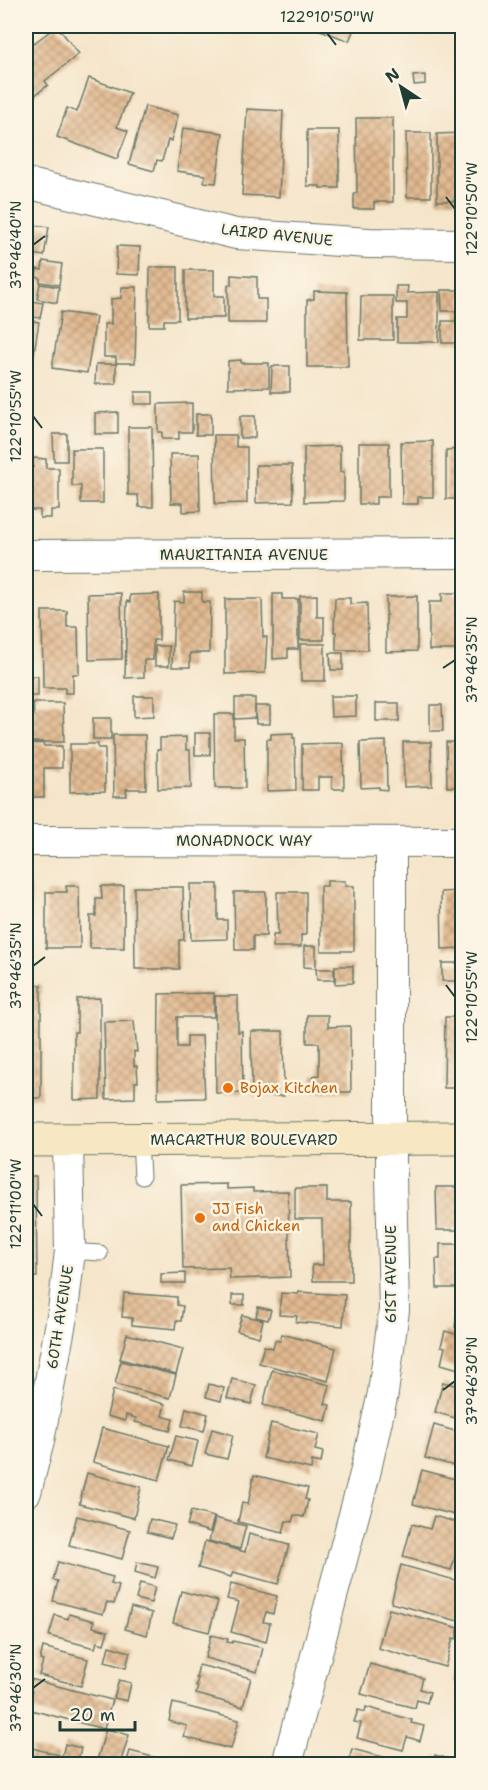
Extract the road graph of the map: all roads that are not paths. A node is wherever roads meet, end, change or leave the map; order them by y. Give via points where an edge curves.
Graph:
1 (26, 183) edge
2 (462, 244) edge
3 (462, 553) edge
4 (26, 555) edge
5 (26, 841) edge
6 (391, 842) junction
7 (462, 842) edge
8 (462, 1138) edge
9 (392, 1139) junction
10 (26, 1140) edge
11 (68, 1140) junction
12 (140, 1140) junction
13 (142, 1177) dead end
14 (70, 1251) junction
15 (100, 1253) dead end
16 (32, 1441) edge
17 (26, 1492) edge
18 (287, 1764) edge

1 - 2 street, LAIRD AVENUE via 236,234 369,243
3 - 4 street, MAURITANIA AVENUE
5 - 6 street, MONADNOCK WAY
6 - 7 street, MONADNOCK WAY
6 - 9 street, 61ST AVENUE
8 - 9 main road, MACARTHUR BOULEVARD
9 - 12 main road, MACARTHUR BOULEVARD
9 - 18 street, 61ST AVENUE via 394,1310 383,1393
10 - 11 main road, MACARTHUR BOULEVARD
11 - 12 main road, MACARTHUR BOULEVARD
11 - 14 street, 60TH AVENUE
12 - 13 lane
14 - 15 lane
14 - 16 street, 60TH AVENUE via 63,1311
16 - 17 street, 60TH AVENUE

